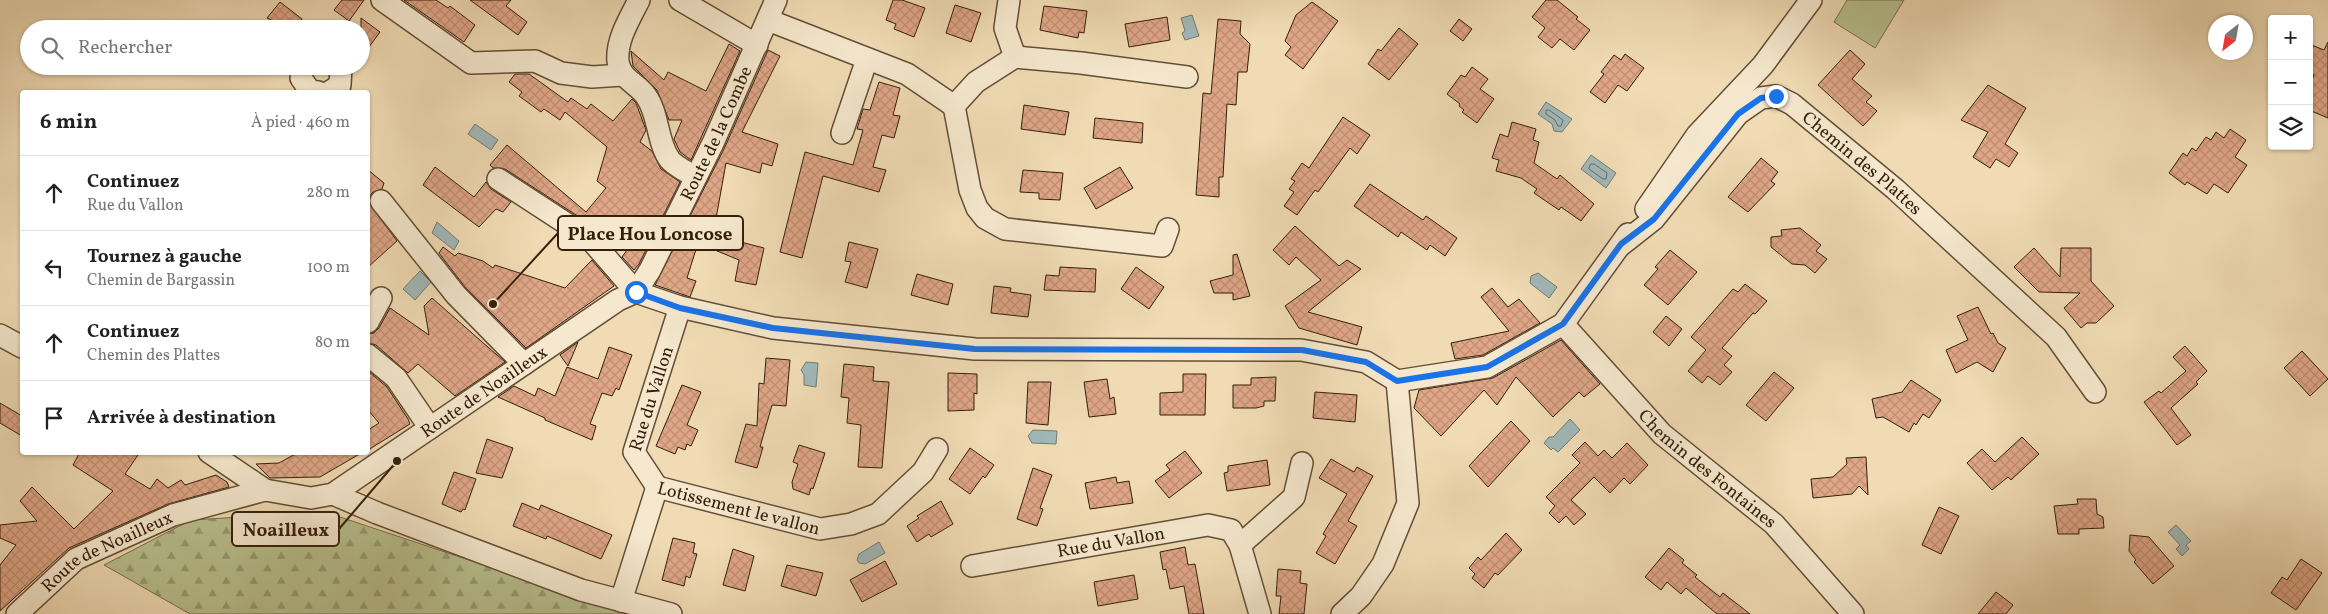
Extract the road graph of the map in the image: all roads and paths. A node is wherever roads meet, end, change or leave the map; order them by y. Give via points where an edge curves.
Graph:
1 (382, 0) edge
2 (639, 0) edge
3 (776, 0) edge
4 (1009, 0) edge
5 (1811, 0) edge
6 (684, 1) edge
7 (768, 20) junction
8 (757, 45) junction
9 (1015, 57) junction
10 (867, 58) junction
11 (302, 75) edge
12 (342, 75) edge
13 (623, 75) junction
14 (1187, 77) dead end
15 (309, 90) edge
16 (332, 90) edge
17 (954, 106) junction
18 (842, 133) dead end
19 (695, 177) junction
20 (498, 179) dead end
21 (381, 201) dead end
22 (1168, 229) dead end
23 (1621, 244) junction
24 (636, 292) junction
25 (381, 298) dead end
26 (680, 308) junction
27 (370, 318) edge
28 (1563, 324) junction
29 (0, 335) edge
30 (20, 346) edge
31 (370, 357) edge
32 (524, 364) junction
33 (1397, 381) junction
34 (2095, 392) dead end
35 (430, 428) junction
36 (937, 449) dead end
37 (213, 455) edge
38 (1302, 463) dead end
39 (657, 487) junction
40 (265, 490) junction
41 (333, 494) junction
42 (1240, 545) junction
43 (972, 566) dead end
44 (621, 601) junction
45 (17, 614) edge
46 (671, 614) edge
47 (1260, 614) edge
48 (1342, 614) edge
49 (1853, 614) edge

1 - 13 street via 470,62 535,61 561,74
2 - 13 street via 619,46 618,62
3 - 7 street, Route de la Combe
4 - 9 street via 1005,28
5 - 23 street via 1763,66 1696,135
6 - 8 street
7 - 8 street, Route de la Combe
7 - 10 street
8 - 19 street, Route de la Combe
9 - 14 street
9 - 17 street via 976,82
10 - 17 street via 907,74
10 - 18 street
11 - 15 street
12 - 16 street via 340,84
13 - 19 street via 646,95 661,134 663,149 672,162
17 - 22 street via 970,190 977,208 996,225 1005,229 1162,246
19 - 24 street, Route de la Combe
20 - 24 street via 590,239
21 - 32 street via 456,295
23 - 28 street
23 - 34 street, Chemin des Plattes via 1654,219 1738,114 1761,98 1776,96 1792,104 1895,189 2029,311 2056,337
24 - 26 street
24 - 32 street, Route de Noailleux via 618,300
25 - 27 street
26 - 33 street via 773,328 975,349 1302,350 1366,362
26 - 39 street, Rue du Vallon via 634,452
28 - 33 street via 1487,367
28 - 49 street, Chemin des Fontaines via 1662,434 1774,524
29 - 30 street
31 - 35 street via 396,378
32 - 35 street, Route de Noailleux
33 - 48 street via 1408,503 1383,564 1361,596
35 - 41 street, Route de Noailleux
36 - 39 street, Lotissement le vallon via 922,472 878,514 851,524 820,529
37 - 40 street
38 - 42 street via 1294,497
39 - 44 street, Lotissement le vallon
40 - 41 street via 311,498
40 - 45 street, Route de Noailleux via 173,515 76,559
41 - 44 street via 581,590
42 - 43 street, Rue du Vallon via 1231,530 1208,525
42 - 47 street, Rue du Vallon
44 - 46 street

